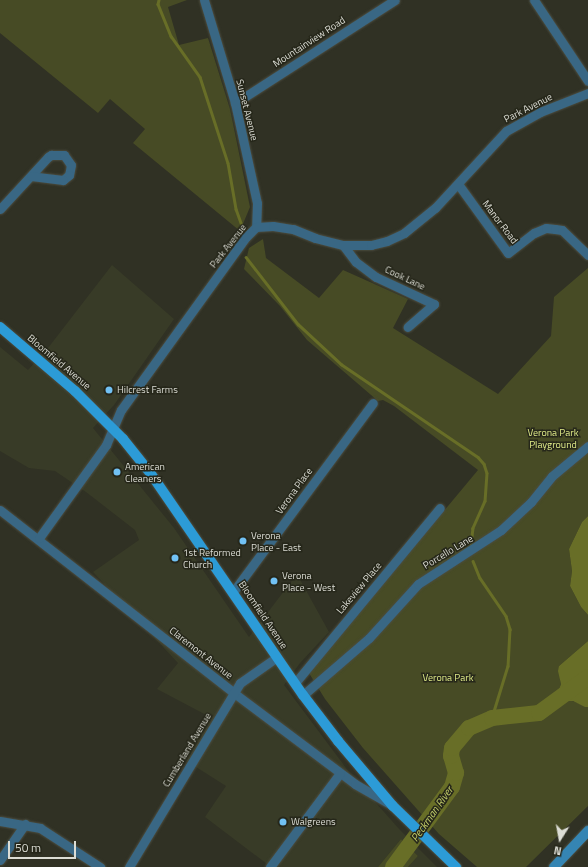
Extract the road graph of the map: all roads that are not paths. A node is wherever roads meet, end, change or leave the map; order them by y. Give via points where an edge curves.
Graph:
1 (204, 0) edge
2 (395, 0) edge
3 (534, 0) edge
4 (588, 81) edge
5 (588, 93) edge
6 (235, 103) junction
7 (31, 176) dead end
8 (458, 184) junction
9 (0, 209) edge
10 (256, 227) junction
11 (343, 246) junction
12 (588, 255) edge
13 (408, 327) dead end
14 (0, 328) edge
15 (374, 404) dead end
16 (114, 427) junction
17 (588, 446) edge
18 (440, 508) dead end
19 (0, 510) edge
20 (39, 538) junction
21 (233, 592) junction
22 (277, 657) junction
23 (295, 683) junction
24 (234, 693) junction
25 (303, 695) junction
26 (340, 772) junction
27 (393, 806) junction
28 (0, 821) edge
29 (25, 824) junction
30 (588, 831) edge
31 (0, 860) edge
32 (100, 867) edge
33 (129, 867) edge
34 (270, 867) edge
35 (456, 867) edge
36 (554, 867) edge

1 - 6 street, Sunset Avenue
2 - 6 street, Mountainview Road
3 - 4 street
5 - 8 street, Park Avenue via 540,112 506,131 484,152
6 - 10 street, Sunset Avenue via 256,203
7 - 9 street
8 - 11 street, Park Avenue via 435,208 404,233 371,244
8 - 12 street, Manor Road via 508,253 534,233 554,228 562,230
10 - 11 street, Park Avenue via 293,229
10 - 16 street, Park Avenue via 246,237 144,377 121,410
11 - 13 street, Cook Lane via 356,262 376,277 434,304
14 - 16 main road, Bloomfield Avenue
15 - 21 street, Verona Place
16 - 20 street, Park Avenue via 106,445
16 - 21 main road, Bloomfield Avenue via 152,474
17 - 25 street, Porcello Lane via 552,476 531,502 501,530 418,584 369,638
18 - 23 street, Lakeview Place
19 - 20 street, Claremont Avenue
20 - 24 street, Claremont Avenue
21 - 22 main road, Bloomfield Avenue
22 - 23 main road, Bloomfield Avenue
22 - 24 street, Cumberland Avenue via 240,683
23 - 25 main road, Bloomfield Avenue
24 - 26 street, Claremont Avenue
24 - 33 street, Cumberland Avenue
25 - 27 main road, Bloomfield Avenue
26 - 27 street, Claremont Avenue
26 - 34 street
27 - 35 main road, Bloomfield Avenue
28 - 29 street
29 - 31 street
29 - 32 street via 40,828
30 - 36 main road

